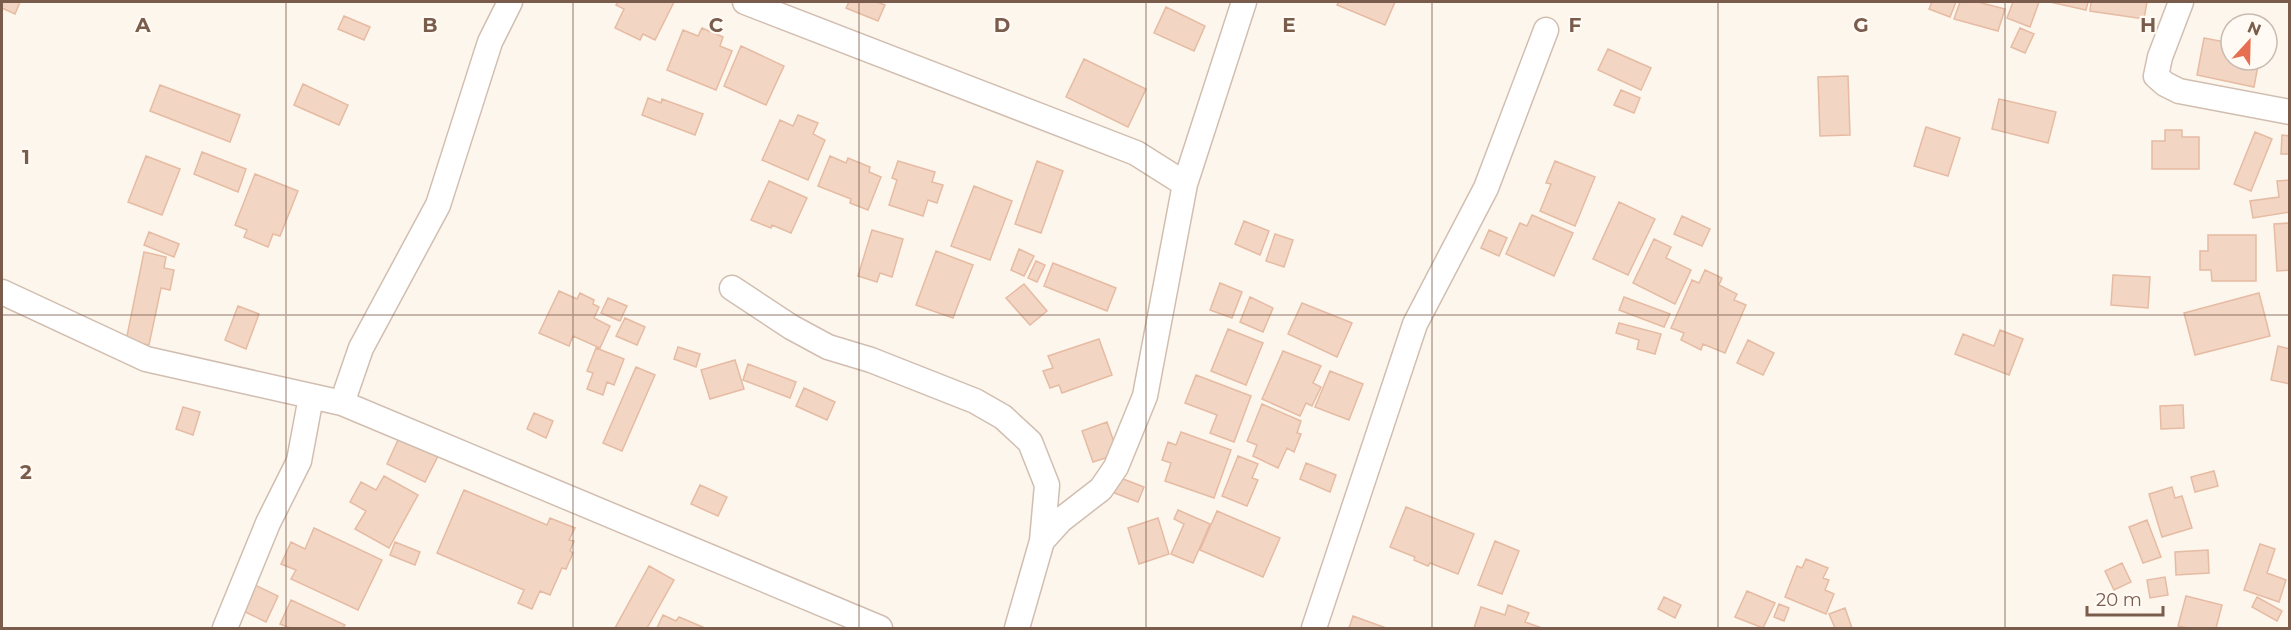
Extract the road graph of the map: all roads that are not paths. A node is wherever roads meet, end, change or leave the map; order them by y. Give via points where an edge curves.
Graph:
1 (510, 2) edge
2 (745, 2) edge
3 (1244, 2) edge
4 (2181, 2) edge
5 (1546, 30) dead end
6 (2289, 112) edge
7 (1185, 184) junction
8 (732, 288) dead end
9 (2, 292) edge
10 (311, 397) junction
11 (342, 404) junction
12 (1042, 541) junction
13 (225, 628) edge
14 (880, 628) edge
15 (1017, 628) edge
16 (1314, 628) edge

1 - 11 street via 490,42 438,205 361,348
2 - 7 street via 1136,153
3 - 7 street
4 - 6 street via 2156,76 2179,91
5 - 16 street via 1486,188 1415,324
7 - 12 street via 1145,396 1134,426 1116,468 1101,489
8 - 12 street via 828,347 975,401 1003,417 1030,442 1047,485
9 - 10 street via 146,359
10 - 11 street
10 - 13 street via 299,461 268,523
11 - 14 street
12 - 15 street

